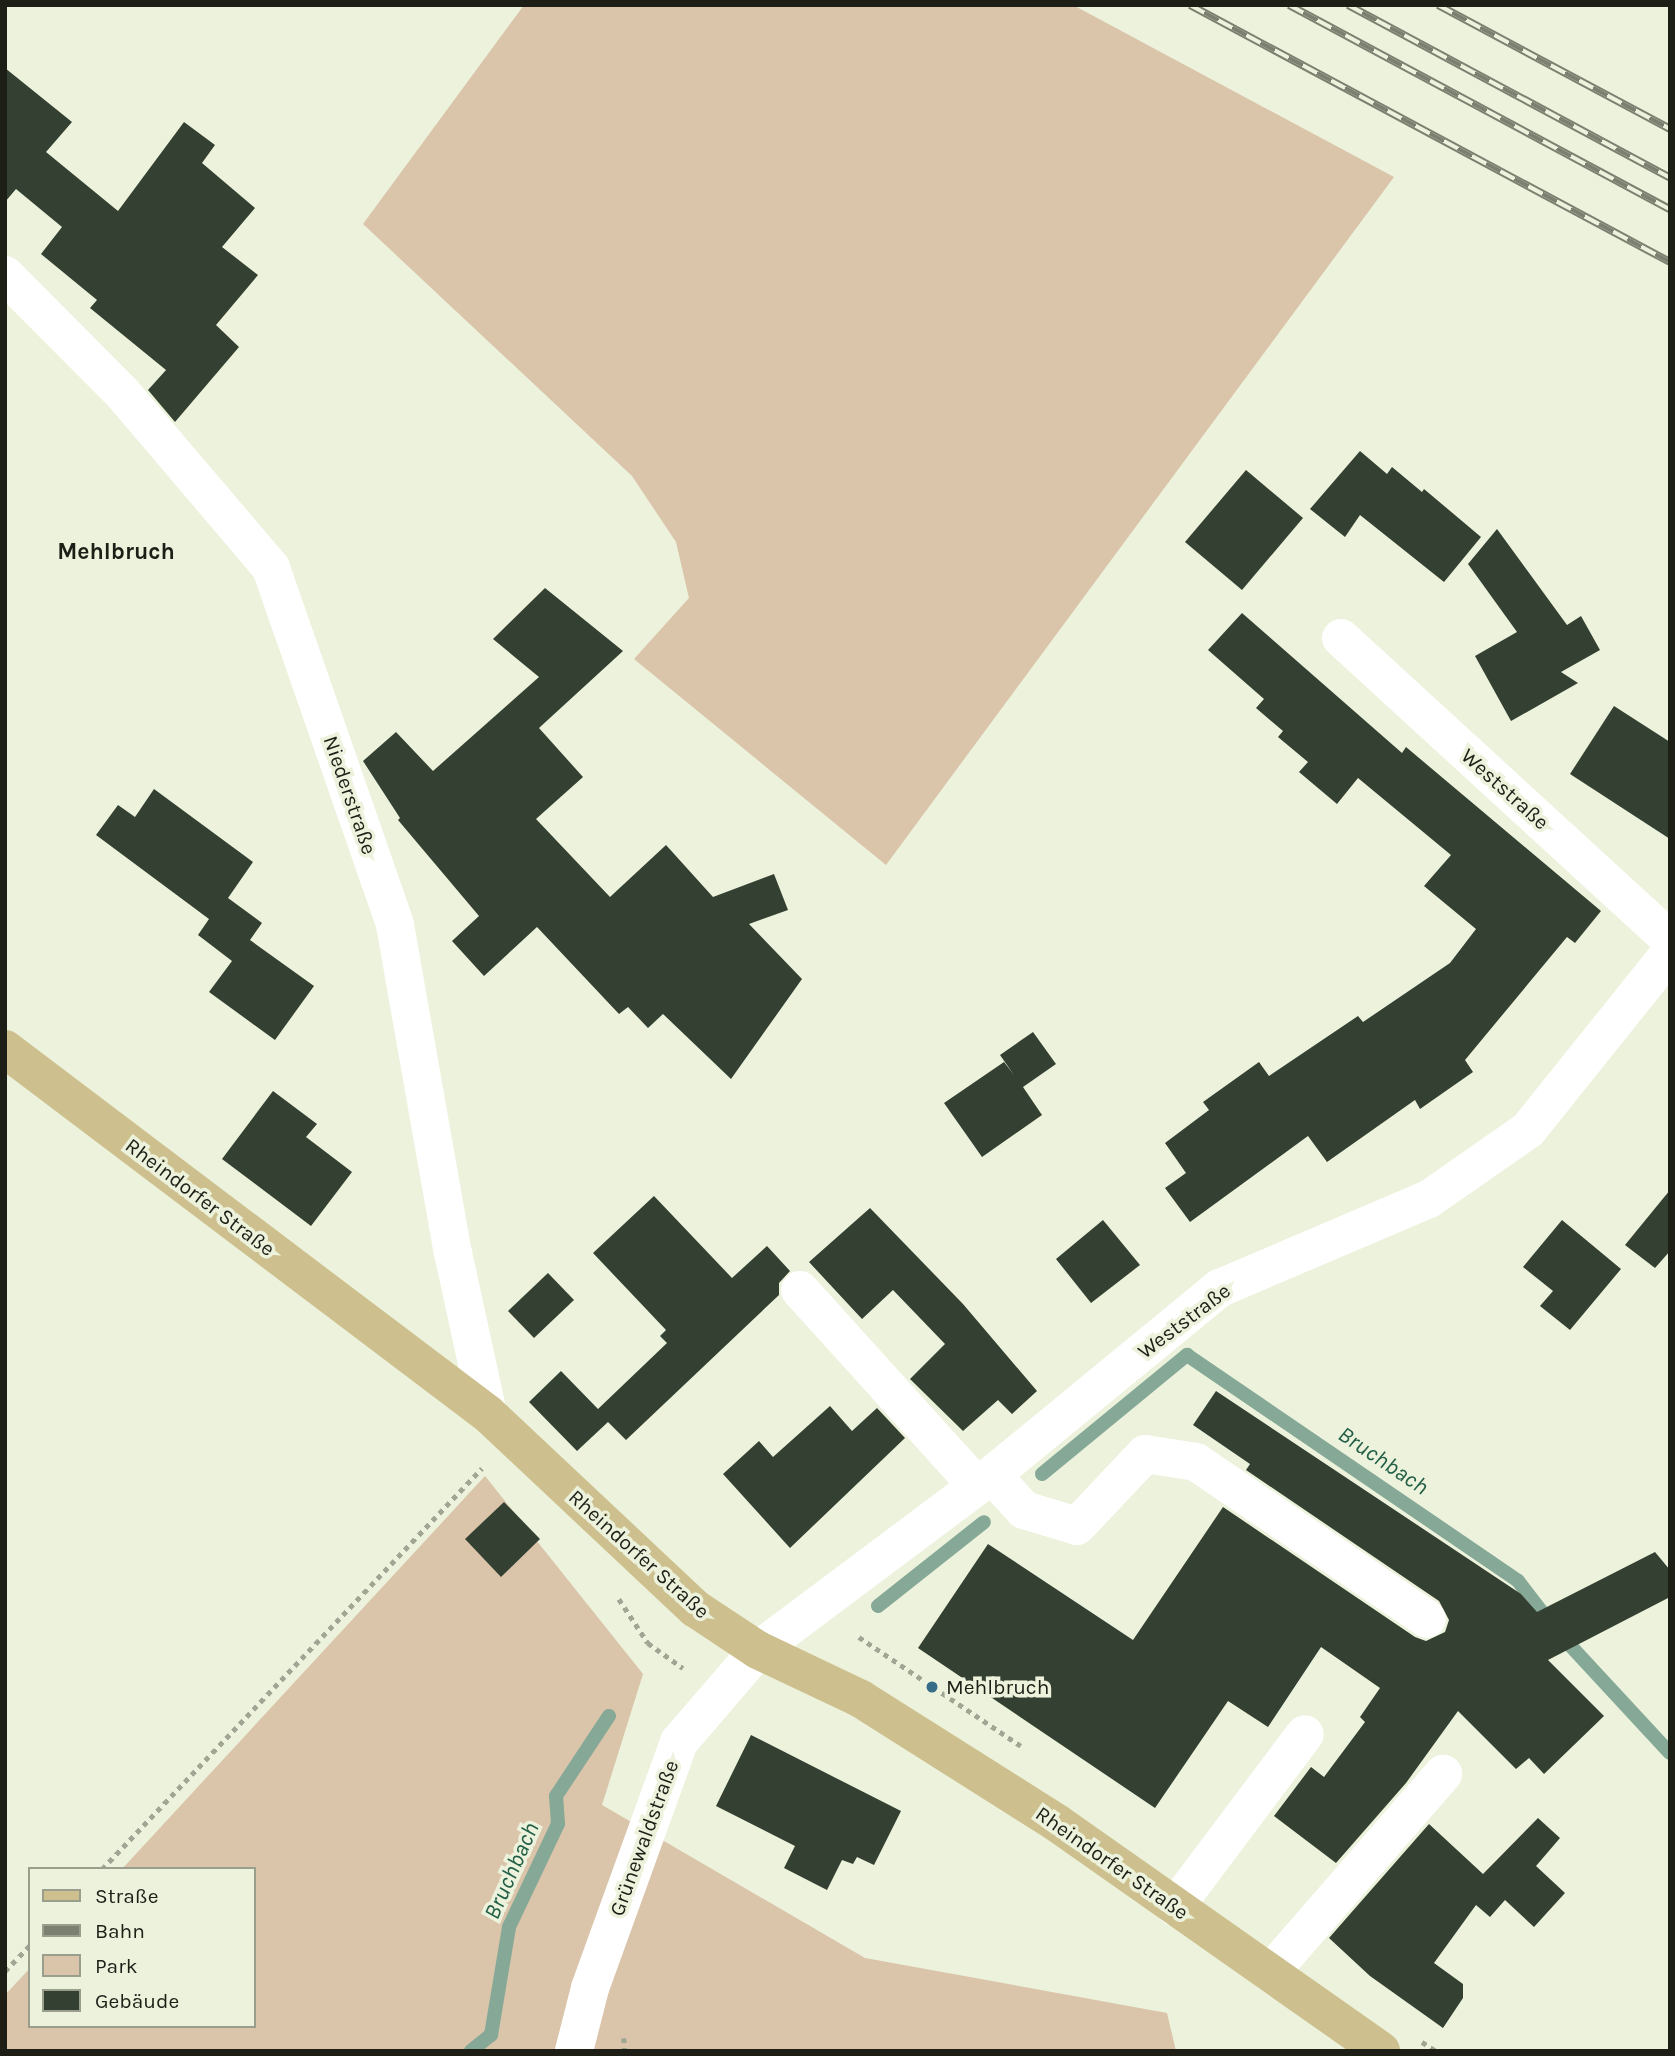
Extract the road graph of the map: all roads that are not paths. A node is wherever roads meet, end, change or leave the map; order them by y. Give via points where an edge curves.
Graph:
1 (5, 275) edge
2 (1341, 638) dead end
3 (1670, 940) edge
4 (1670, 953) edge
5 (5, 1049) edge
6 (800, 1290) dead end
7 (499, 1425) junction
8 (985, 1480) junction
9 (1427, 1619) dead end
10 (758, 1650) junction
11 (1305, 1734) dead end
12 (1443, 1774) dead end
13 (1175, 1907) junction
14 (1270, 1973) junction
15 (575, 2051) edge
16 (1381, 2051) edge

1 - 7 street, Niederstraße via 124,395 271,568 395,925 453,1253
2 - 3 street, Weststraße
4 - 8 street, Weststraße via 1528,1130 1429,1199 1220,1288
5 - 7 main road, Rheindorfer Straße
6 - 8 street
7 - 10 main road, Rheindorfer Straße via 696,1609
8 - 9 street via 1024,1510 1077,1527 1145,1454 1196,1462
8 - 10 street, Weststraße
10 - 13 main road, Rheindorfer Straße via 907,1727
10 - 15 street, Grünewaldstraße via 679,1742 590,1988
11 - 13 street
12 - 14 street
13 - 14 main road, Rheindorfer Straße
14 - 16 main road, Rheindorfer Straße

